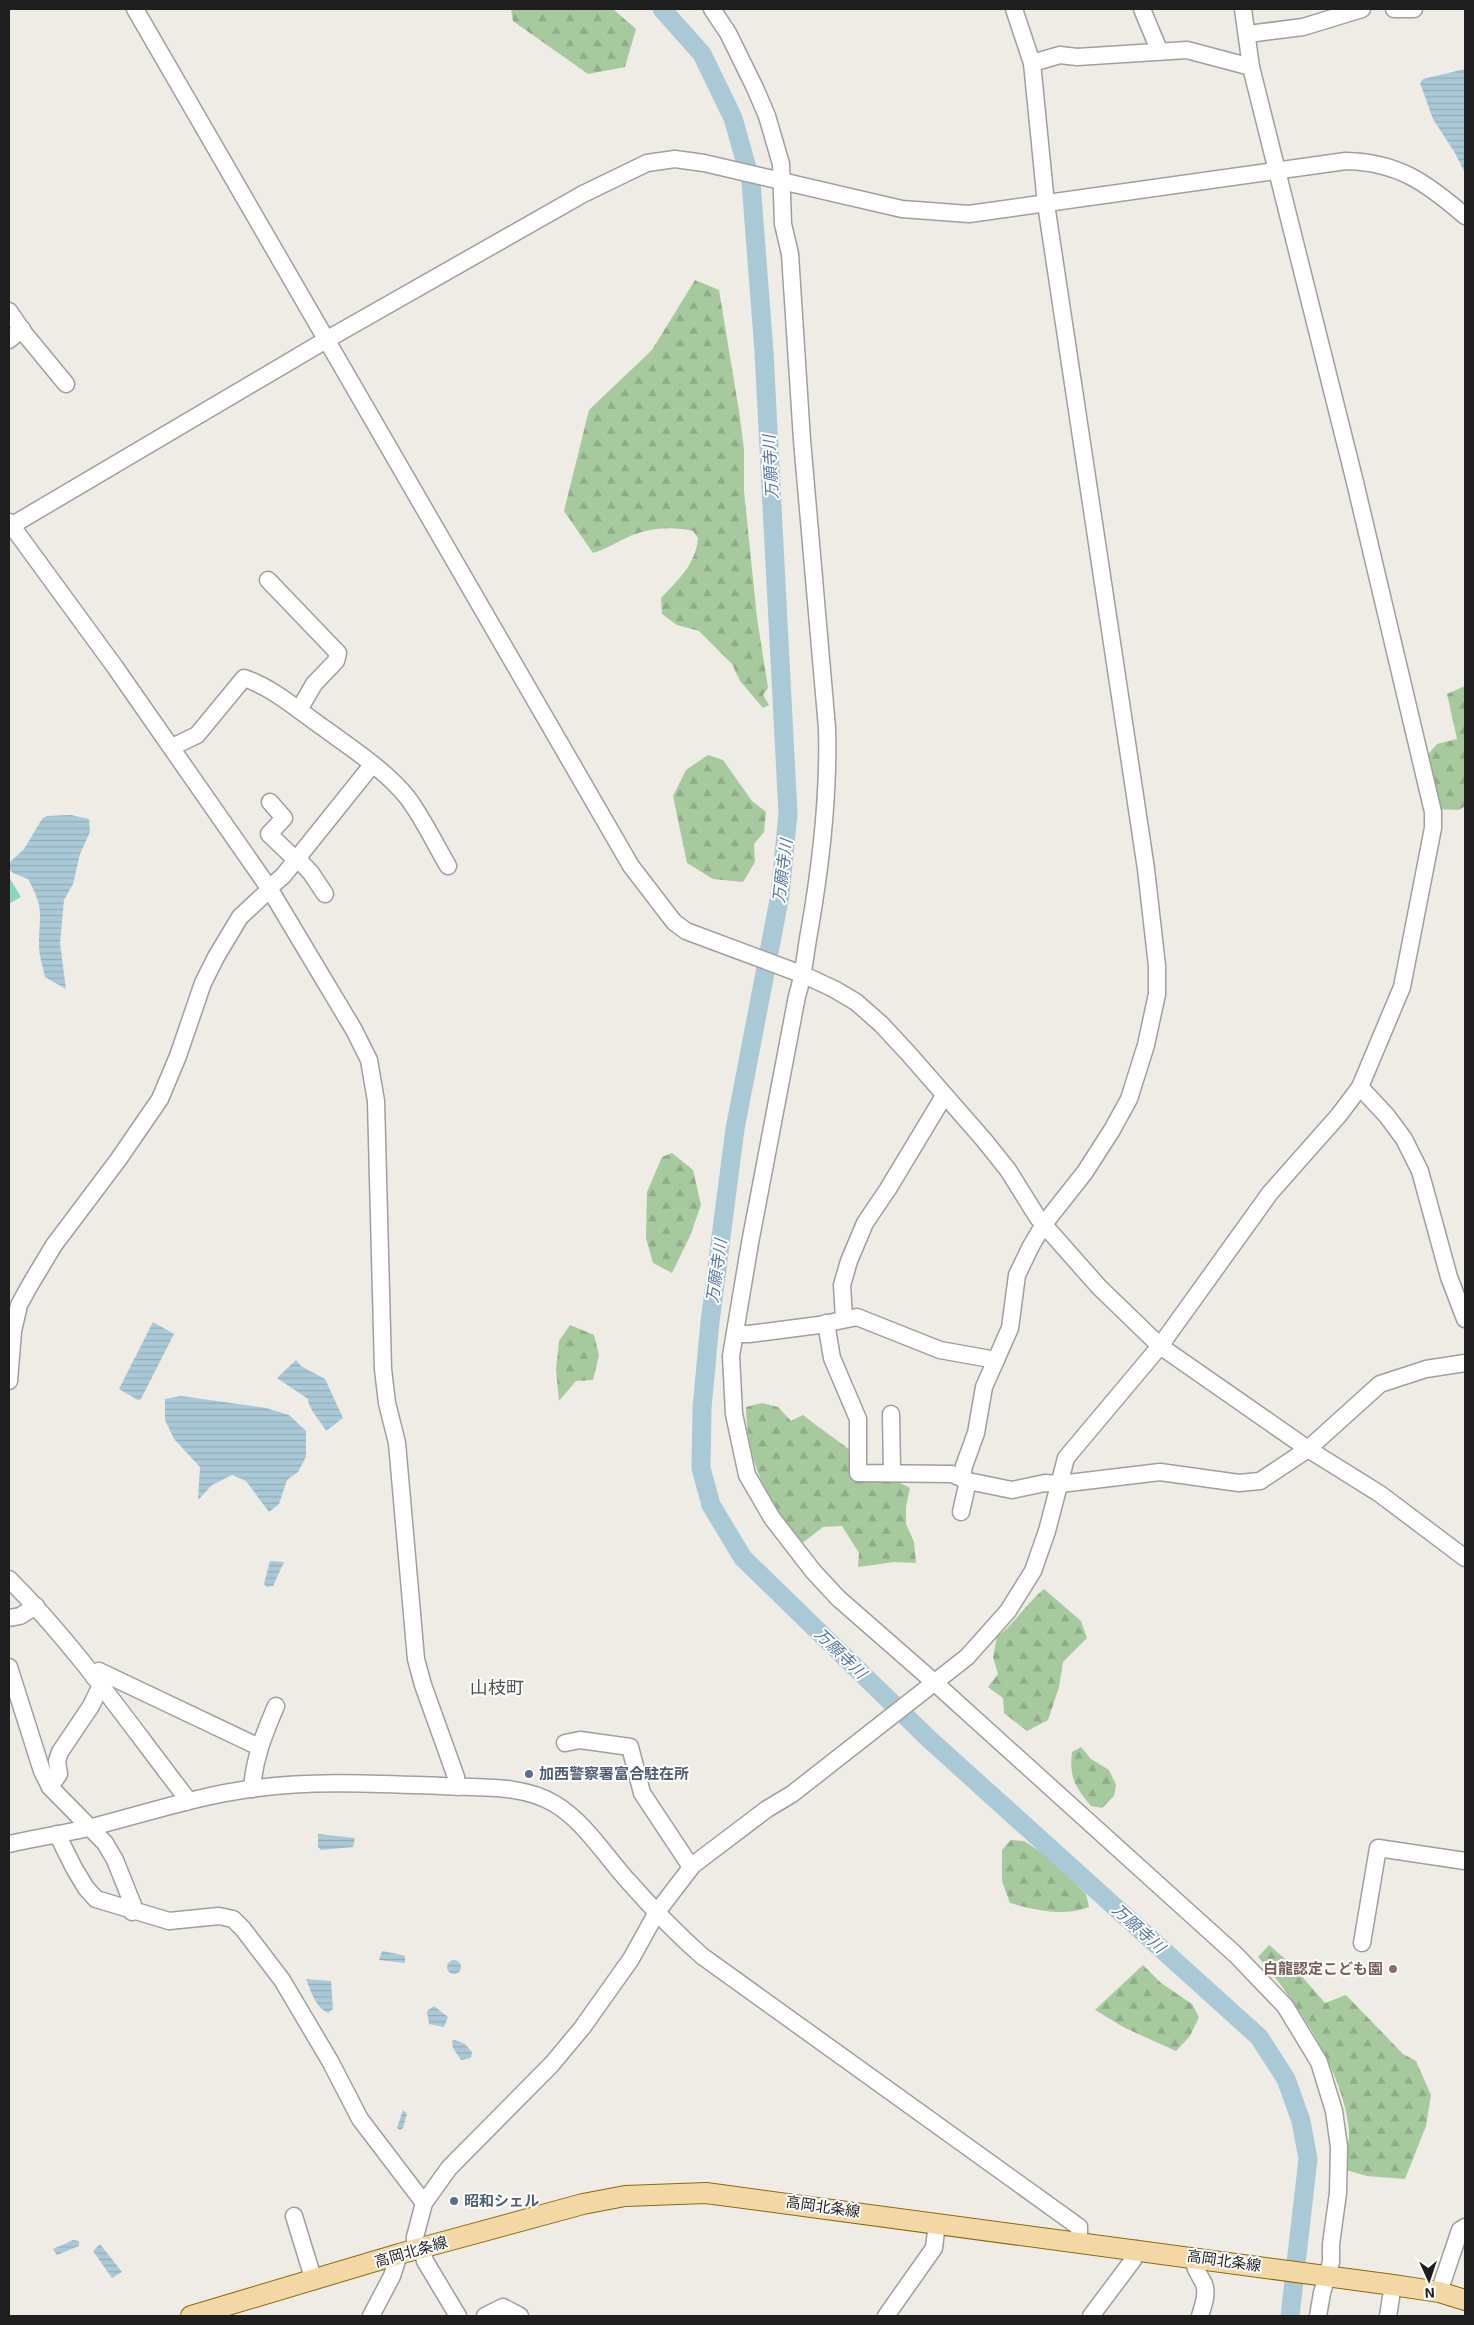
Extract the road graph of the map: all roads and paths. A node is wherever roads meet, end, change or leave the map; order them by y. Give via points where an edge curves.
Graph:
1 (135, 9) edge
2 (712, 9) edge
3 (1014, 9) edge
4 (1142, 9) edge
5 (1243, 9) edge
6 (1362, 9) edge
7 (1394, 9) edge
8 (1414, 9) edge
9 (1248, 34) junction
10 (1159, 50) junction
11 (1032, 62) junction
12 (1251, 67) junction
13 (1278, 170) junction
14 (778, 179) junction
15 (1046, 204) junction
16 (1465, 216) edge
17 (9, 311) edge
18 (22, 329) junction
19 (9, 340) edge
20 (326, 340) junction
21 (66, 384) dead end
22 (10, 525) edge
23 (268, 580) dead end
24 (299, 710) junction
25 (172, 747) junction
26 (372, 766) junction
27 (270, 802) dead end
28 (296, 859) junction
29 (448, 866) dead end
30 (270, 888) junction
31 (325, 894) dead end
32 (801, 974) junction
33 (1360, 1086) junction
34 (944, 1096) junction
35 (1044, 1224) junction
36 (844, 1318) junction
37 (1465, 1319) edge
38 (826, 1323) junction
39 (735, 1334) junction
40 (1160, 1346) junction
41 (996, 1360) junction
42 (1465, 1363) edge
43 (9, 1381) edge
44 (891, 1414) dead end
45 (1308, 1449) junction
46 (892, 1472) junction
47 (965, 1479) junction
48 (1060, 1484) junction
49 (961, 1512) dead end
50 (1465, 1558) edge
51 (9, 1579) edge
52 (36, 1606) junction
53 (9, 1618) edge
54 (9, 1668) edge
55 (98, 1681) junction
56 (932, 1683) junction
57 (276, 1706) dead end
58 (565, 1743) dead end
59 (259, 1748) junction
60 (50, 1787) junction
61 (457, 1787) junction
62 (252, 1789) junction
63 (186, 1802) junction
64 (90, 1827) junction
65 (57, 1834) junction
66 (9, 1844) edge
67 (1465, 1861) edge
68 (691, 1867) junction
69 (132, 1912) junction
70 (657, 1912) junction
71 (1362, 1943) dead end
72 (424, 2204) junction
73 (294, 2216) dead end
74 (937, 2223) junction
75 (1465, 2227) edge
76 (1079, 2242) junction
77 (1136, 2250) junction
78 (412, 2251) junction
79 (1194, 2258) junction
80 (1325, 2275) junction
81 (314, 2281) junction
82 (1393, 2285) junction
83 (1439, 2292) junction
84 (1465, 2300) edge
85 (191, 2316) edge
86 (370, 2316) edge
87 (458, 2316) edge
88 (485, 2316) edge
89 (520, 2316) edge
90 (886, 2316) edge
91 (1092, 2316) edge
92 (1200, 2316) edge
93 (1318, 2316) edge
94 (1388, 2316) edge

1 - 20 street
2 - 14 street via 728,33 767,116 781,164
3 - 11 street
4 - 10 street
5 - 9 street
6 - 9 street via 1303,27
7 - 8 street
9 - 12 street
10 - 11 street via 1078,57 1060,54
10 - 12 street via 1187,50
11 - 15 street
12 - 13 street
13 - 15 street
13 - 16 street via 1346,161 1385,165 1437,192
13 - 33 street via 1433,812 1433,828 1402,987
14 - 15 street via 902,209 933,212 969,214
14 - 20 street via 704,162 675,160 647,163
14 - 32 street via 790,254 802,440 827,728 828,775 814,910
15 - 35 street via 1146,869 1157,994 1146,1045 1129,1099 1084,1172
17 - 18 street
18 - 19 street
18 - 21 street
20 - 22 street
20 - 32 street via 632,866 674,922 686,931
22 - 25 street
23 - 24 street via 339,657 311,688
24 - 25 street via 244,678 198,735
24 - 26 street
25 - 30 street
26 - 28 street
26 - 29 street via 407,798
27 - 28 street via 284,818 269,834
28 - 30 street
28 - 31 street via 311,873
30 - 43 street via 240,917 216,957 203,983 160,1099 54,1245 30,1285 13,1331
30 - 61 street via 369,1060 376,1101 383,1369 397,1443 416,1659
32 - 34 street via 856,1002 903,1048
32 - 39 street
33 - 37 street via 1404,1139 1420,1171 1449,1277
33 - 40 street via 1339,1115 1270,1192
34 - 35 street via 1002,1162
34 - 36 street via 865,1223 842,1285
35 - 40 street via 1099,1287
35 - 41 street via 1017,1275 1010,1328
36 - 38 street
36 - 41 street via 857,1317 940,1350
38 - 39 street
38 - 46 street via 832,1358 858,1419 858,1473
39 - 56 street via 731,1356 734,1414 748,1476 760,1499 813,1571 838,1598
40 - 45 street
40 - 48 street via 1066,1458
41 - 47 street via 984,1387 976,1433 964,1466
42 - 45 street via 1426,1369 1380,1384
44 - 46 street
45 - 48 street via 1260,1481 1239,1483 1160,1472
45 - 50 street via 1380,1494
46 - 47 street via 952,1474
47 - 48 street via 1012,1490 1045,1483
47 - 49 street
48 - 56 street via 1033,1571 1008,1611 967,1657
51 - 52 street
52 - 53 street via 20,1616
52 - 55 street
54 - 60 street via 39,1763
55 - 59 street via 99,1672
55 - 60 street via 91,1706 60,1752 57,1761 59,1774
55 - 63 street via 185,1796
56 - 68 street via 792,1794
56 - 80 street via 1236,1954 1285,2006 1319,2062 1334,2111 1340,2168
57 - 59 street
58 - 68 street via 580,1740 630,1747 642,1793
59 - 62 street
60 - 64 street
61 - 62 street via 319,1783
61 - 70 street via 508,1789 555,1804 592,1836
62 - 63 street
63 - 64 street
64 - 65 street
64 - 69 street via 115,1860 133,1905
65 - 66 street
65 - 69 street via 78,1875 96,1899
67 - 71 street via 1378,1848
68 - 70 street
69 - 72 street via 170,1921 219,1916 233,1919 243,1929 282,1980 330,2060 360,2119
70 - 72 street via 631,1959 582,2028 552,2064 449,2168
70 - 76 street via 702,1956 1079,2227
72 - 78 street
73 - 81 street
74 - 76 main road, 高岡北条線
74 - 78 main road, 高岡北条線 via 706,2193 625,2196 583,2204
74 - 90 street via 934,2248
75 - 83 street via 1460,2230
76 - 77 main road, 高岡北条線
77 - 79 main road, 高岡北条線
77 - 91 street via 1133,2260
78 - 81 main road, 高岡北条線
78 - 86 street via 392,2276
78 - 87 street via 425,2261
79 - 80 main road, 高岡北条線
79 - 92 street via 1194,2268 1204,2285 1205,2298
80 - 82 main road, 高岡北条線
80 - 93 street
81 - 85 main road, 高岡北条線
82 - 83 main road, 高岡北条線
82 - 94 street
83 - 84 main road, 高岡北条線
88 - 89 street via 503,2307

